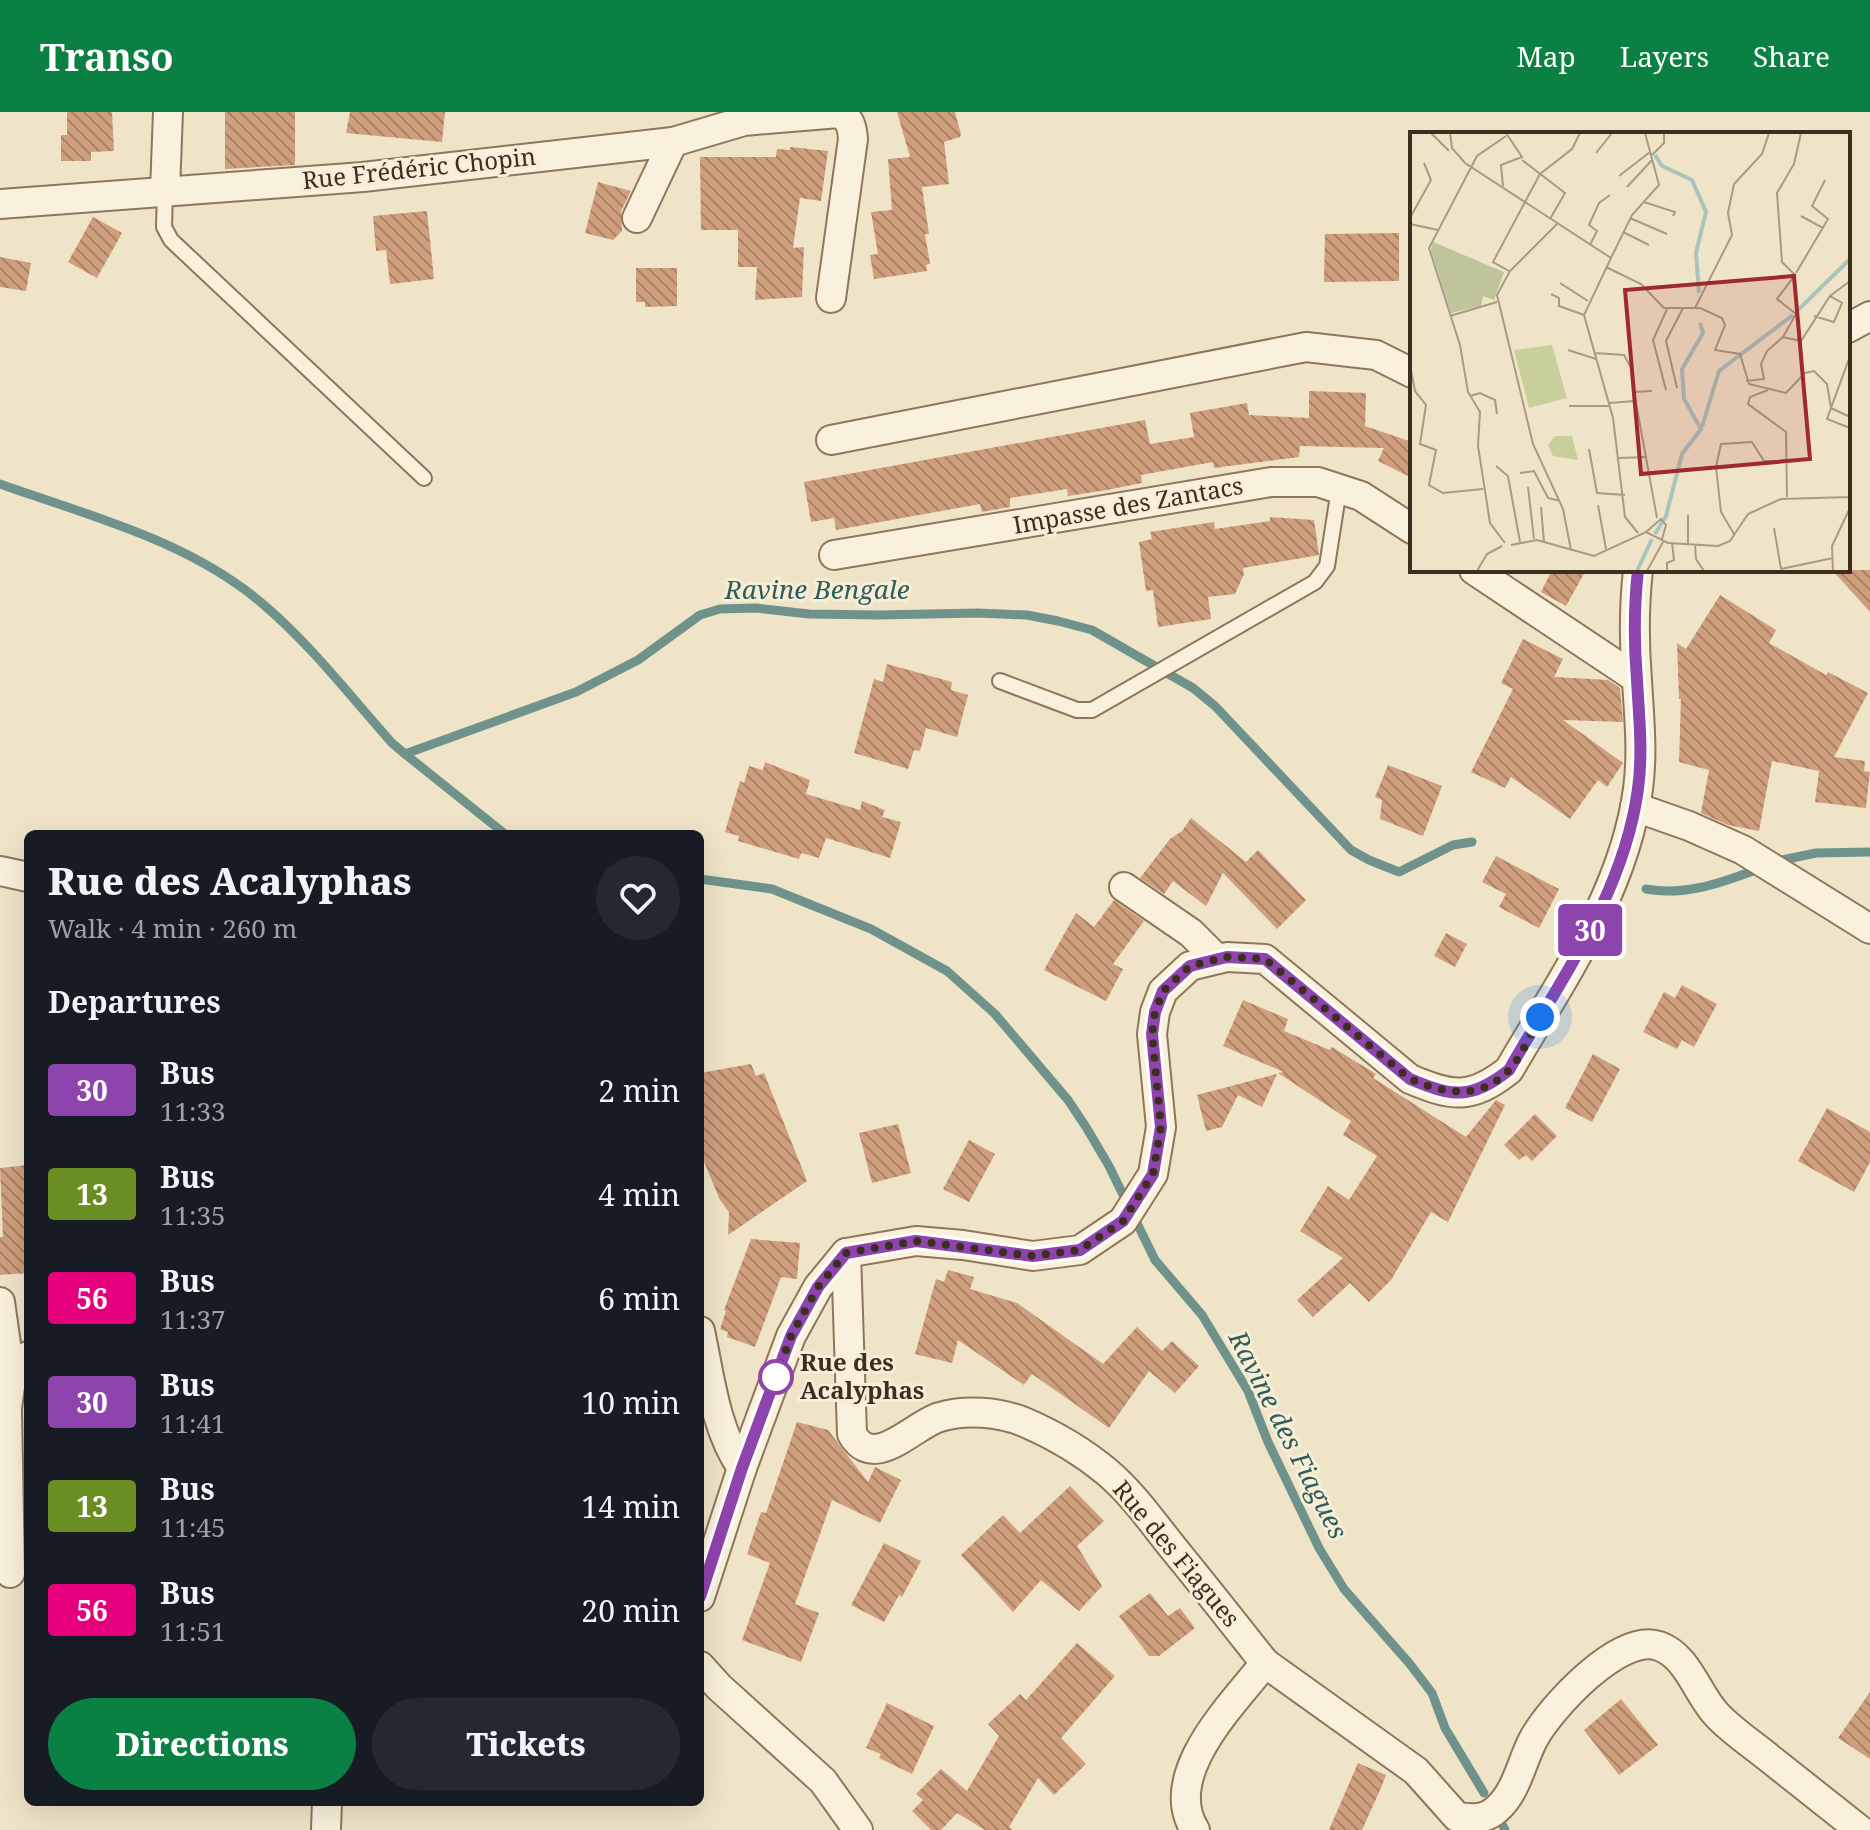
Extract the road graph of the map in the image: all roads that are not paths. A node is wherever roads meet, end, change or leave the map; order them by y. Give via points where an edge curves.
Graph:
1 (168, 112) edge
2 (744, 116) edge
3 (673, 142) junction
4 (165, 191) junction
5 (0, 204) edge
6 (637, 218) dead end
7 (831, 298) dead end
8 (1870, 316) edge
9 (1850, 327) edge
10 (1410, 372) edge
11 (831, 440) dead end
12 (424, 478) dead end
13 (1339, 489) junction
14 (1410, 528) edge
15 (834, 555) dead end
16 (1477, 572) edge
17 (1638, 572) edge
18 (1636, 678) junction
19 (1000, 681) dead end
20 (1635, 807) junction
21 (0, 871) edge
22 (24, 876) edge
23 (1124, 887) dead end
24 (1870, 929) edge
25 (1217, 959) junction
26 (846, 1253) junction
27 (0, 1302) edge
28 (704, 1349) edge
29 (24, 1361) edge
30 (11, 1379) junction
31 (742, 1468) junction
32 (13, 1575) edge
33 (704, 1585) edge
34 (1265, 1663) junction
35 (704, 1670) edge
36 (327, 1806) edge
37 (326, 1829) edge
38 (858, 1830) edge
39 (1195, 1830) edge
40 (1860, 1830) edge

1 - 4 street
2 - 3 street, Rue Frédéric Chopin
2 - 7 street, Rue Frédéric Chopin via 839,113 852,127
3 - 4 street, Rue Frédéric Chopin via 363,177
3 - 6 street
4 - 5 street, Rue Frédéric Chopin
4 - 12 lane via 164,227 171,240
8 - 9 street
10 - 11 street via 1376,355 1306,347
13 - 14 street, Impasse des Zantacs via 1361,496
13 - 15 street, Impasse des Zantacs via 1318,482 1271,482
13 - 19 lane via 1322,576 1154,675 1092,710 1077,710
16 - 18 street
17 - 18 street
18 - 20 street via 1642,731
20 - 24 street via 1743,850
20 - 25 street via 1626,850 1601,909 1509,1070 1486,1088 1461,1093 1410,1079 1265,959
21 - 22 street
23 - 25 street via 1191,933
25 - 26 street via 1190,966 1163,991 1155,1012 1152,1034 1161,1127 1153,1174 1123,1221 1080,1250 1033,1256 916,1241
26 - 31 street via 818,1287 791,1336
26 - 34 street, Rue des Fiagues via 856,1442 879,1448 897,1443 938,1417 982,1413 1023,1421 1080,1452 1132,1497
27 - 30 street
28 - 31 street via 721,1426
29 - 30 street
30 - 32 street via 7,1408
31 - 33 street
34 - 39 street via 1208,1734 1191,1770 1186,1794 1188,1819
34 - 40 street via 1416,1771 1457,1817 1476,1820 1495,1811 1510,1795 1533,1740 1575,1687 1623,1651 1656,1644 1687,1670 1716,1715
35 - 38 street via 823,1781
36 - 37 street

